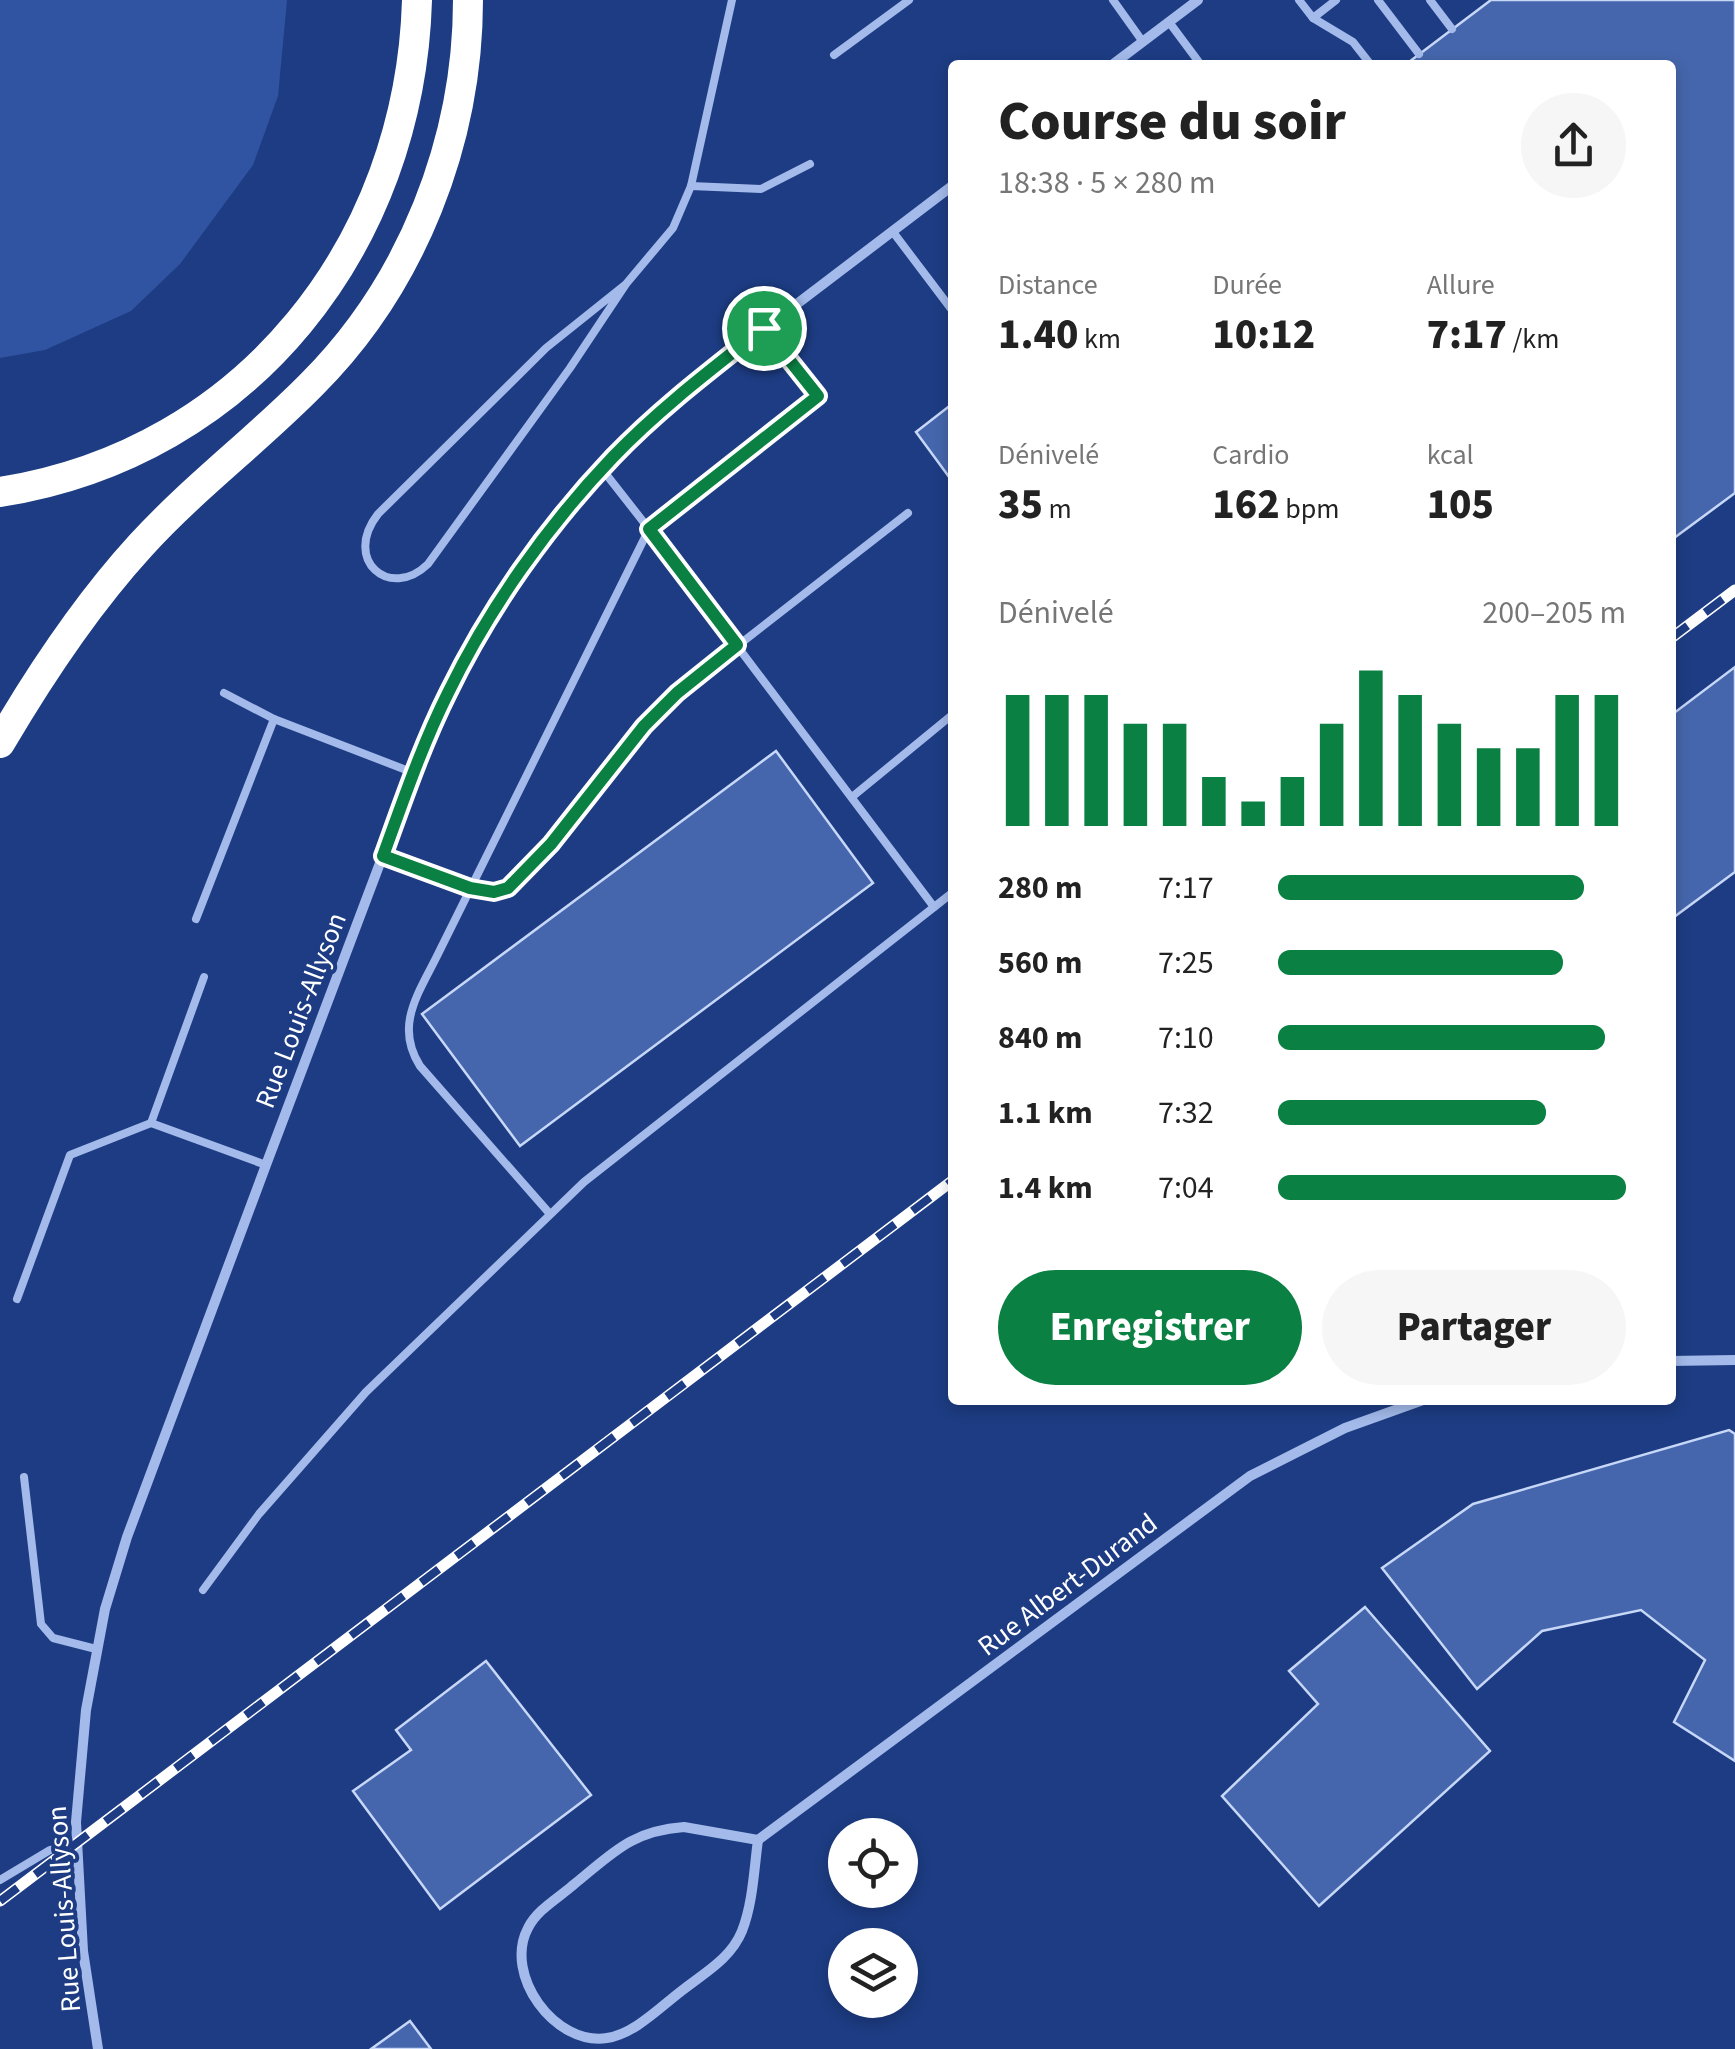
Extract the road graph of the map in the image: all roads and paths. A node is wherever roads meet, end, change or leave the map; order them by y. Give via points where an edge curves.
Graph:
1 (417, 0) edge
2 (468, 0) edge
3 (732, 0) edge
4 (909, 0) edge
5 (1113, 0) edge
6 (1198, 0) edge
7 (1299, 0) edge
8 (1336, 0) edge
9 (1378, 0) edge
10 (1430, 0) edge
11 (1313, 18) junction
12 (1169, 22) junction
13 (1452, 29) dead end
14 (1143, 42) junction
15 (1419, 54) dead end
16 (834, 55) dead end
17 (1119, 60) edge
18 (1197, 60) edge
19 (1367, 60) edge
20 (810, 164) dead end
21 (691, 186) junction
22 (948, 189) edge
23 (892, 232) junction
24 (626, 284) junction
25 (948, 305) edge
26 (764, 328) junction
27 (602, 469) junction
28 (0, 492) edge
29 (908, 513) dead end
30 (649, 529) junction
31 (737, 645) junction
32 (224, 693) dead end
33 (948, 718) edge
34 (274, 719) junction
35 (0, 743) edge
36 (414, 773) junction
37 (852, 797) junction
38 (383, 856) junction
39 (470, 888) junction
40 (948, 896) edge
41 (934, 907) junction
42 (196, 919) dead end
43 (204, 977) dead end
44 (151, 1123) junction
45 (266, 1165) junction
46 (550, 1214) junction
47 (17, 1299) dead end
48 (1735, 1360) edge
49 (1676, 1361) edge
50 (1409, 1405) edge
51 (24, 1477) dead end
52 (202, 1590) dead end
53 (96, 1650) junction
54 (758, 1840) junction
55 (76, 1842) junction
56 (0, 1880) edge
57 (98, 2049) edge

1 - 28 highway via 413,65 392,155 347,256 303,320 238,384 167,433 90,468
2 - 35 highway via 463,77 447,152 421,223 384,293 315,382 122,567
3 - 21 lane
4 - 16 lane
5 - 14 lane
6 - 12 street
7 - 11 lane
8 - 11 lane
9 - 15 lane
10 - 13 lane
11 - 19 lane via 1353,42
12 - 14 street
12 - 18 lane
14 - 17 street
20 - 21 lane via 761,189
21 - 24 lane via 673,228
22 - 23 street, Rue Louis-Allyson
23 - 25 lane
23 - 26 street, Rue Louis-Allyson
24 - 24 lane via 546,348 378,514 364,543 377,570 402,578 428,564
26 - 27 street, Rue Louis-Allyson
26 - 30 lane via 818,396
27 - 30 lane
27 - 36 street, Rue Louis-Allyson via 488,621
29 - 31 lane
30 - 31 lane
30 - 39 lane
31 - 37 lane
31 - 39 lane via 644,726 521,878 494,892
32 - 34 lane
33 - 37 lane
34 - 36 lane
34 - 42 lane
36 - 38 street, Rue Louis-Allyson
37 - 41 lane
38 - 39 lane
38 - 45 street, Rue Louis-Allyson
39 - 46 lane via 414,1005 409,1044 420,1066
40 - 41 lane
41 - 46 lane
43 - 44 lane
44 - 45 lane
44 - 47 lane via 70,1154
45 - 53 street, Rue Louis-Allyson via 127,1537
46 - 52 lane via 366,1392
48 - 49 street
50 - 54 street, Rue Albert-Durand via 1250,1476
51 - 53 lane via 41,1624 53,1638
53 - 55 street, Rue Louis-Allyson
54 - 54 street via 684,1827 654,1829 543,1909 528,1927 521,1960 527,1983 556,2023 584,2038 616,2036 726,1957 748,1915
55 - 56 lane
55 - 57 street, Rue Louis-Allyson

